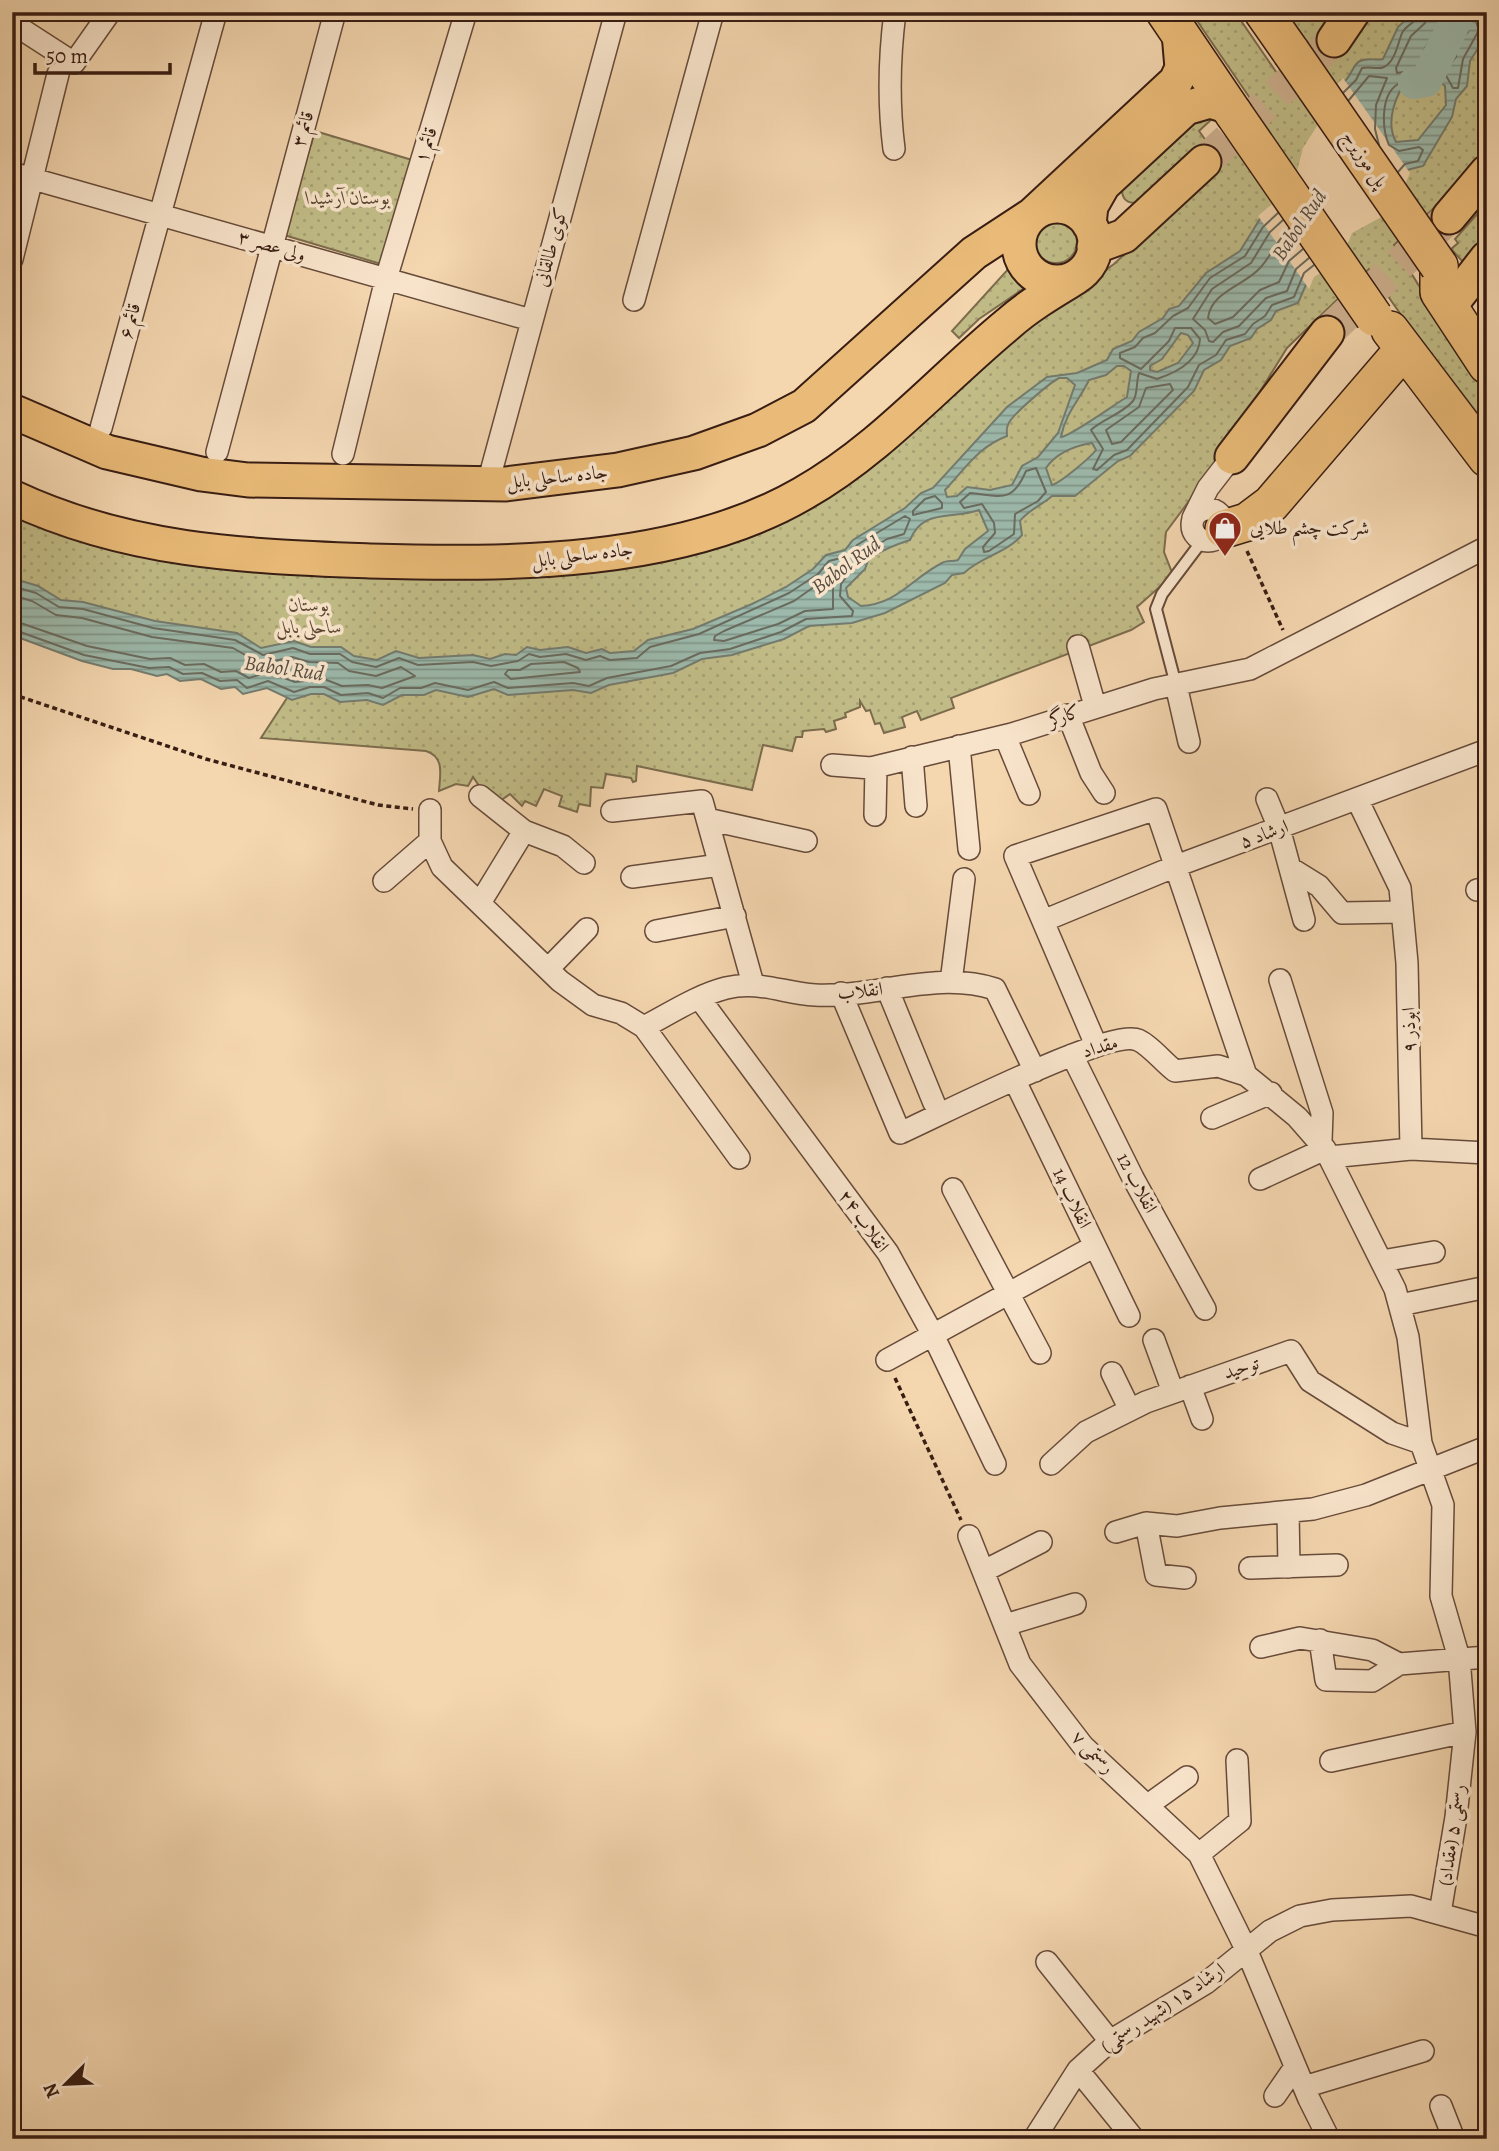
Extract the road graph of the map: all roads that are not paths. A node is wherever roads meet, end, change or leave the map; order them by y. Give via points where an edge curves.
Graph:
1 (110, 12) edge
2 (216, 12) edge
3 (335, 12) edge
4 (466, 12) edge
5 (616, 12) edge
6 (713, 12) edge
7 (895, 12) edge
8 (1264, 12) edge
9 (1353, 12) edge
10 (1172, 22) edge
11 (12, 23) edge
12 (1334, 40) tunnel mouth
13 (58, 74) dead end
14 (1232, 111) junction
15 (894, 149) dead end
16 (1204, 162) tunnel mouth
17 (1487, 172) edge
18 (1116, 173) junction
19 (22, 175) edge
20 (1152, 211) junction
21 (159, 214) junction
22 (1032, 215) junction
23 (1449, 217) tunnel mouth
24 (1091, 236) junction
25 (270, 246) junction
26 (1487, 258) edge
27 (12, 259) edge
28 (1075, 278) junction
29 (386, 279) junction
30 (1443, 291) junction
31 (634, 300) dead end
32 (531, 320) junction
33 (1327, 333) tunnel mouth
34 (1390, 333) junction
35 (1487, 365) edge
36 (12, 411) edge
37 (101, 428) dead end
38 (217, 452) dead end
39 (342, 454) dead end
40 (1232, 457) junction
41 (1484, 459) edge
42 (488, 483) junction
43 (12, 497) edge
44 (1216, 527) junction
45 (1487, 547) edge
46 (1078, 646) dead end
47 (1176, 685) junction
48 (1095, 706) junction
49 (1068, 715) junction
50 (1005, 736) junction
51 (1189, 742) dead end
52 (959, 746) junction
53 (1486, 753) edge
54 (912, 757) junction
55 (832, 765) dead end
56 (876, 767) junction
57 (1104, 793) dead end
58 (1028, 794) dead end
59 (480, 796) dead end
60 (1266, 799) dead end
61 (1357, 799) junction
62 (916, 806) dead end
63 (430, 810) road end
64 (705, 810) junction
65 (612, 811) dead end
66 (875, 815) dead end
67 (1279, 828) junction
68 (524, 831) junction
69 (430, 841) junction
70 (806, 841) dead end
71 (969, 849) dead end
72 (583, 863) dead end
73 (720, 865) junction
74 (1176, 866) junction
75 (1290, 868) junction
76 (632, 877) dead end
77 (964, 878) dead end
78 (384, 881) dead end
79 (480, 903) junction
80 (1402, 912) junction
81 (735, 916) junction
82 (1304, 920) dead end
83 (1043, 921) junction
84 (587, 929) dead end
85 (656, 932) dead end
86 (548, 969) junction
87 (1280, 980) dead end
88 (951, 982) junction
89 (753, 984) junction
90 (887, 988) junction
91 (841, 993) junction
92 (700, 999) junction
93 (644, 1027) junction
94 (1096, 1045) junction
95 (1072, 1055) junction
96 (1035, 1071) junction
97 (1246, 1075) junction
98 (1015, 1081) junction
99 (1271, 1093) junction
100 (934, 1103) dead end
101 (1212, 1118) dead end
102 (1325, 1149) junction
103 (1411, 1149) junction
104 (1487, 1153) edge
105 (739, 1158) dead end
106 (1260, 1179) dead end
107 (953, 1189) dead end
108 (1095, 1246) junction
109 (1434, 1252) dead end
110 (1382, 1261) junction
111 (1487, 1287) edge
112 (1008, 1294) junction
113 (1400, 1306) junction
114 (1205, 1309) dead end
115 (1129, 1316) dead end
116 (933, 1335) junction
117 (1154, 1340) dead end
118 (1040, 1353) dead end
119 (887, 1360) road end
120 (1112, 1373) dead end
121 (1181, 1389) junction
122 (1130, 1410) junction
123 (1202, 1419) dead end
124 (1421, 1443) junction
125 (1487, 1447) edge
126 (995, 1464) dead end
127 (1051, 1464) dead end
128 (1432, 1467) junction
129 (1288, 1512) junction
130 (1146, 1523) junction
131 (1116, 1532) dead end
132 (968, 1536) road end
133 (1041, 1542) dead end
134 (1337, 1565) dead end
135 (1289, 1567) junction
136 (1250, 1568) dead end
137 (984, 1571) junction
138 (1185, 1578) dead end
139 (1075, 1604) dead end
140 (1005, 1625) junction
141 (1320, 1640) junction
142 (1261, 1647) dead end
143 (1487, 1657) edge
144 (1459, 1658) junction
145 (1399, 1664) junction
146 (1465, 1732) junction
147 (1237, 1760) dead end
148 (1331, 1761) dead end
149 (1186, 1777) dead end
150 (1148, 1805) junction
151 (1199, 1854) junction
152 (1440, 1913) junction
153 (1487, 1927) edge
154 (1246, 1950) junction
155 (1047, 1962) dead end
156 (1110, 2042) junction
157 (1423, 2051) dead end
158 (1296, 2067) junction
159 (1078, 2070) junction
160 (1304, 2087) junction
161 (1275, 2096) dead end
162 (1441, 2106) dead end
163 (1448, 2137) edge
164 (1034, 2139) edge
165 (1134, 2139) edge
166 (1329, 2139) edge

1 - 11 street via 74,63
2 - 21 street, قائم ۶
3 - 25 street, قائم ۳
4 - 29 street, قائم ۱
5 - 32 street, کوی طالقانی
6 - 31 street
7 - 15 street via 888,59
8 - 30 highway, پل موزیرج, bridge
9 - 12 main road
10 - 14 highway
10 - 22 main road via 1182,68 1176,81
13 - 19 street
14 - 18 main road via 1210,101 1192,104
14 - 34 highway, bridge
16 - 20 main road
17 - 23 main road
18 - 20 main road via 1109,187 1116,209 1138,217
18 - 24 main road via 1094,199 1088,214
19 - 21 street, ولی عصر ۳
19 - 27 street
20 - 24 main road via 1124,236
21 - 25 street, ولی عصر ۳
21 - 37 street, قائم ۶
22 - 24 main road via 1060,206 1077,212
22 - 28 main road via 1018,242 1027,268 1049,282
22 - 42 main road, جاده ساحلی بایل via 974,253 822,391 781,419 733,440 652,463
24 - 28 main road via 1088,266
25 - 29 street, ولی عصر ۳
25 - 38 street, قائم ۳
26 - 30 main road
28 - 43 main road, جاده ساحلی بابل via 1008,324 859,457 802,494 764,513 662,543 482,565 242,556 116,535
29 - 32 street, ولی عصر ۳
29 - 39 street, قائم ۱
30 - 35 highway, پل موزیرج
32 - 42 street, کوی طالقانی
33 - 40 main road
34 - 41 highway
34 - 44 highway via 1282,493 1260,514
36 - 42 main road, جاده ساحلی بایل via 107,452 201,474 248,480
40 - 44 street
40 - 44 street via 1208,488
44 - 47 lane via 1162,594 1156,609
45 - 47 street, کارگر via 1250,669
46 - 48 street
47 - 48 street, کارگر
47 - 51 street
48 - 49 street, کارگر
49 - 50 street, کارگر
49 - 57 street
50 - 52 street, کارگر
50 - 58 street
52 - 54 street, کارگر
52 - 71 street
53 - 61 street, ارشاد ۵
54 - 56 street, کارگر
54 - 62 street
55 - 56 street, کارگر
56 - 66 street
59 - 68 street
60 - 67 street
61 - 67 street, ارشاد ۵
61 - 80 street, ابوذر ۹ via 1400,888
63 - 69 street
64 - 65 street
64 - 70 street
64 - 73 street
67 - 74 street, ارشاد ۵
67 - 75 street
68 - 72 street via 563,846
68 - 79 street
69 - 78 street
69 - 79 street via 442,867
73 - 76 street
73 - 81 street
74 - 83 street, ارشاد ۵
74 - 83 street via 1156,809 1015,856
74 - 97 street
75 - 80 street via 1318,886 1342,913
75 - 82 street
77 - 88 street
79 - 86 street
80 - 103 street, ابوذر ۹ via 1408,963
81 - 85 street
81 - 89 street
83 - 94 street
84 - 86 street
86 - 93 street via 593,1005 621,1013
87 - 102 street via 1322,1112
88 - 90 street, انقلاب
88 - 96 street, انقلاب via 995,989
89 - 91 street, انقلاب via 814,995
89 - 92 street, انقلاب via 723,988
90 - 91 street, انقلاب
90 - 100 street
91 - 98 street, مقداد via 900,1133
92 - 93 street, انقلاب
92 - 116 street, انقلاب ۲۴ via 888,1253
93 - 105 street
94 - 95 street, مقداد
94 - 97 street, مقداد via 1118,1038 1138,1040 1175,1071 1218,1066
95 - 96 street, مقداد
95 - 114 street, انقلاب 12
96 - 98 street, مقداد
97 - 99 street, مقداد
98 - 108 street, انقلاب 14
99 - 101 street
99 - 102 street, مقداد
102 - 103 street
102 - 106 street
102 - 110 street, رستمی ۵ (مقداد)
103 - 104 street
107 - 112 street
108 - 112 street
108 - 115 street, انقلاب 14
109 - 110 street
110 - 113 street, رستمی ۵ (مقداد)
111 - 113 street
112 - 116 street
112 - 118 street
113 - 124 street, رستمی ۵ (مقداد)
116 - 119 street
116 - 126 street, انقلاب ۲۴
117 - 121 street
120 - 122 street
121 - 122 street, توحید
121 - 123 street
121 - 124 street, توحید via 1291,1351 1310,1381 1392,1433
122 - 127 street, توحید via 1086,1432
124 - 128 street, رستمی ۵ (مقداد)
125 - 128 street
128 - 129 street via 1366,1495
128 - 144 street, رستمی ۵ (مقداد) via 1443,1505 1441,1596
129 - 130 street via 1177,1526
129 - 135 street
130 - 131 street
130 - 138 street via 1156,1575
132 - 137 street, رستمی ۷
133 - 137 street
134 - 135 street
135 - 136 street
137 - 140 street, رستمی ۷
139 - 140 street
140 - 150 street, رستمی ۷ via 1020,1664 1083,1746
141 - 142 street via 1300,1638
141 - 145 street via 1372,1650
141 - 145 street via 1326,1680 1372,1681
143 - 144 street
144 - 145 street
144 - 146 street, رستمی ۵ (مقداد)
146 - 148 street
146 - 152 street, رستمی ۵ (مقداد)
147 - 151 street via 1240,1821
149 - 150 street
150 - 151 street, رستمی ۷
151 - 154 street, رستمی ۷
152 - 153 street, ارشاد ۱۵ (شهید رستمی)
152 - 154 street, ارشاد ۱۵ (شهید رستمی) via 1411,1906 1300,1916
154 - 156 street, ارشاد ۱۵ (شهید رستمی) via 1206,1983
154 - 158 street, رستمی ۷
155 - 156 street
156 - 159 street, ارشاد ۱۵ (شهید رستمی)
157 - 160 street
158 - 160 street, رستمی ۷
158 - 161 street
159 - 164 street, ارشاد ۱۵ (شهید رستمی)
159 - 165 street
160 - 166 street, رستمی ۷
162 - 163 street

